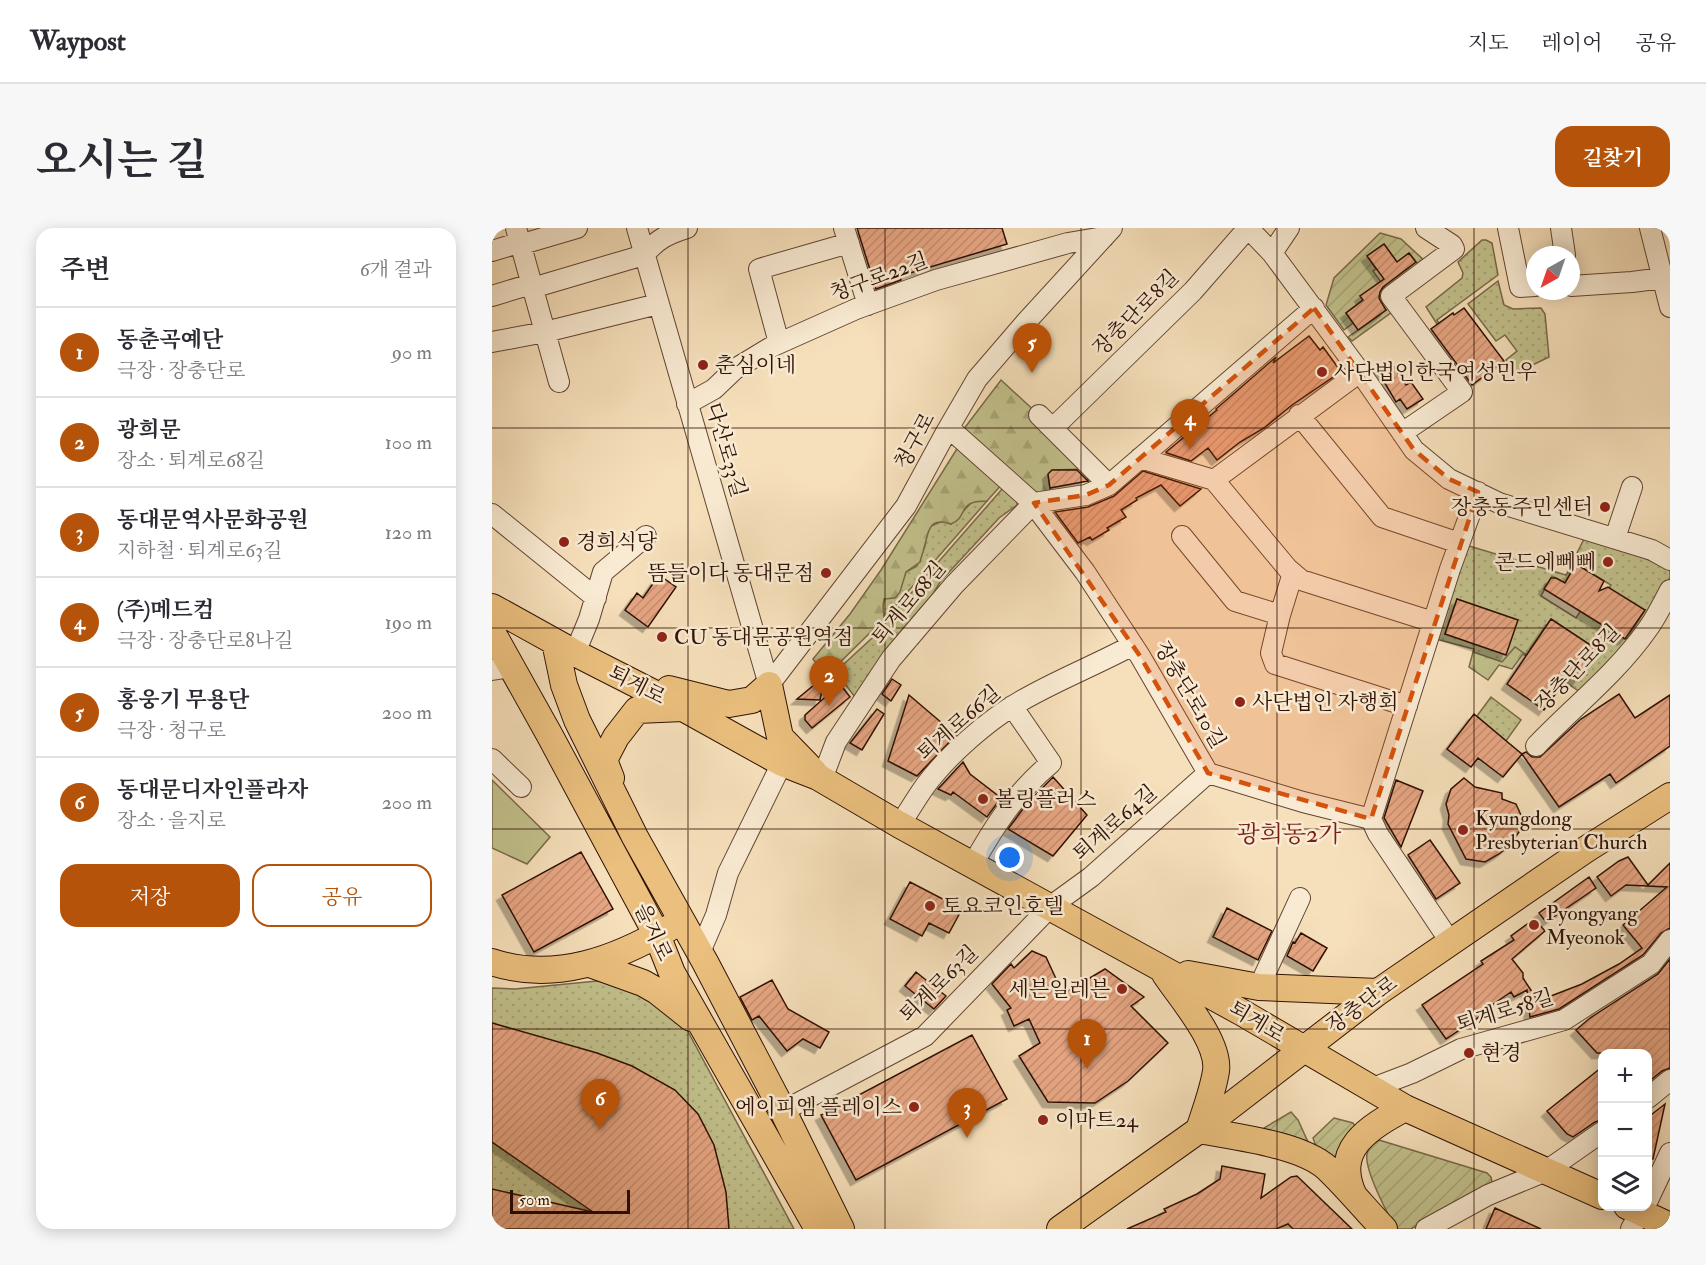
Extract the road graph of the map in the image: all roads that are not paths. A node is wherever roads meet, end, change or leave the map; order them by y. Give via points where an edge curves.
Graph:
1 (577, 228) edge
2 (637, 228) edge
3 (687, 228) edge
4 (1248, 228) edge
5 (1289, 228) edge
6 (1426, 228) edge
7 (1508, 228) edge
8 (1561, 228) edge
9 (1652, 229) edge
10 (1108, 233) edge
11 (846, 235) edge
12 (518, 236) edge
13 (1564, 246) edge
14 (492, 251) edge
15 (1272, 253) junction
16 (644, 255) junction
17 (1663, 278) junction
18 (532, 285) junction
19 (1580, 285) edge
20 (1526, 287) edge
21 (492, 296) edge
22 (658, 304) junction
23 (868, 305) junction
24 (1670, 307) edge
25 (1314, 308) junction
26 (545, 332) junction
27 (492, 342) edge
28 (778, 343) junction
29 (1360, 372) junction
30 (559, 382) dead end
31 (687, 404) junction
32 (1299, 416) junction
33 (949, 428) junction
34 (1402, 433) junction
35 (1140, 458) junction
36 (1214, 480) junction
37 (1109, 485) junction
38 (1632, 487) dead end
39 (1478, 492) junction
40 (1034, 503) junction
41 (492, 514) edge
42 (646, 536) dead end
43 (1182, 536) dead end
44 (1614, 538) junction
45 (1459, 543) junction
46 (1670, 560) edge
47 (1293, 573) junction
48 (1670, 590) edge
49 (596, 598) junction
50 (492, 607) edge
51 (1280, 615) junction
52 (1433, 622) junction
53 (492, 632) edge
54 (1133, 645) junction
55 (565, 647) junction
56 (501, 669) edge
57 (623, 677) junction
58 (769, 685) junction
59 (1012, 706) junction
60 (1407, 706) junction
61 (683, 708) junction
62 (1536, 746) dead end
63 (492, 759) edge
64 (782, 763) junction
65 (1208, 773) junction
66 (820, 778) junction
67 (520, 787) dead end
68 (1670, 796) edge
69 (1371, 819) junction
70 (900, 825) junction
71 (635, 837) junction
72 (973, 864) junction
73 (1300, 898) dead end
74 (1051, 906) junction
75 (682, 921) junction
76 (657, 935) junction
77 (1670, 940) edge
78 (1450, 943) junction
79 (700, 952) junction
80 (492, 962) edge
81 (590, 964) junction
82 (1161, 968) junction
83 (1259, 987) junction
84 (1378, 992) junction
85 (705, 1031) junction
86 (1302, 1050) junction
87 (1670, 1080) edge
88 (1370, 1089) junction
89 (1652, 1094) edge
90 (1405, 1108) junction
91 (783, 1111) junction
92 (1199, 1130) junction
93 (1598, 1135) edge
94 (1670, 1153) edge
95 (1546, 1171) junction
96 (1652, 1186) edge
97 (1598, 1194) edge
98 (800, 1197) junction
99 (1355, 1199) junction
100 (1638, 1211) edge
101 (1670, 1226) edge
102 (1063, 1228) edge
103 (812, 1229) edge
104 (818, 1229) edge
105 (841, 1229) edge
106 (1384, 1229) edge
107 (1426, 1229) edge

1 - 12 street via 526,243
2 - 16 street, 다산로33길
3 - 16 street via 664,235
4 - 15 street, 장충단로8길
4 - 37 street, 장충단로8길 via 1193,291 1046,421
5 - 15 street
6 - 34 street via 1454,249 1391,296 1462,392
7 - 20 street via 1520,287
8 - 13 street
9 - 17 street
10 - 23 street, 청구로22길 via 936,280
10 - 33 street, 청구로 via 977,379
11 - 23 street
11 - 28 street via 759,269
12 - 14 street
12 - 18 street
15 - 25 street, 장충단로8길
16 - 18 street
16 - 22 street, 다산로33길
17 - 19 street
17 - 24 street
18 - 21 street
18 - 26 street
22 - 26 street
22 - 31 street, 다산로33길
23 - 28 street, 청구로22길
25 - 29 street, 장충단로8길
25 - 35 street
26 - 27 street
26 - 30 street
28 - 31 street, 청구로22길
29 - 32 street
29 - 34 street, 장충단로8길
31 - 58 street, 다산로33길
32 - 36 street
32 - 45 street via 1382,517
33 - 40 street, 장충단로10길
33 - 58 street, 청구로 via 906,506
34 - 39 street, 장충단로8길 via 1414,450 1449,479
35 - 36 street
35 - 37 street
36 - 47 street
37 - 40 street via 1086,495
38 - 44 street
39 - 44 street, 장충단로8길 via 1498,503
39 - 45 street
40 - 54 street, 장충단로10길
40 - 66 street, 퇴계로68길 via 954,585 891,659 836,742
41 - 49 street
42 - 49 street via 603,572
43 - 51 street via 1235,601
44 - 46 street, 장충단로8길
45 - 52 street
47 - 51 street
47 - 52 street via 1301,580
48 - 62 street, 장충단로8길 via 1631,651
49 - 55 street via 589,619
50 - 55 main road, 퇴계로
51 - 60 street via 1271,653 1275,664
52 - 60 street
53 - 56 main road, 을지로
54 - 59 street, 퇴계로66길
54 - 65 street, 장충단로10길
55 - 57 main road, 퇴계로
55 - 71 main road, 을지로 via 564,685
56 - 76 main road, 을지로 via 549,734
57 - 58 main road via 729,705 752,700
57 - 61 main road, 퇴계로
58 - 66 main road via 780,737
59 - 70 street, 퇴계로66길 via 958,750 926,785
59 - 72 street via 1051,763 1030,780 995,824
60 - 69 street
61 - 64 main road, 퇴계로
61 - 71 main road via 638,710 615,737 604,760
63 - 67 street
64 - 66 main road, 퇴계로
64 - 79 street via 728,873
65 - 69 street, 장충단로10길
65 - 74 street, 퇴계로64길 via 1091,877
66 - 70 main road, 퇴계로
68 - 78 main road, 장충단로
69 - 78 street
70 - 72 main road, 퇴계로
71 - 75 main road, 을지로
72 - 74 main road, 퇴계로
73 - 83 street
74 - 82 main road, 퇴계로
74 - 91 street, 퇴계로63길 via 925,1036
75 - 76 main road
75 - 79 main road, 을지로
76 - 81 main road
76 - 85 main road, 을지로 via 672,973
77 - 88 street, 퇴계로58길 via 1651,964 1564,1020 1461,1049
78 - 84 main road, 장충단로
79 - 91 main road, 을지로
80 - 81 main road via 545,970
81 - 85 main road via 643,983
82 - 83 main road
82 - 86 main road, 퇴계로
82 - 92 main road via 1214,1048 1216,1071
83 - 84 main road
84 - 86 main road, 장충단로
85 - 98 main road, 을지로
86 - 88 main road, 퇴계로
86 - 92 main road, 장충단로
87 - 89 street
88 - 90 main road, 퇴계로
90 - 95 main road, 퇴계로
90 - 99 main road via 1378,1123 1352,1148 1347,1168 1348,1184
91 - 105 main road, 을지로
92 - 99 main road via 1293,1150 1325,1167
92 - 102 main road, 장충단로
93 - 95 street
94 - 96 street
95 - 97 main road, 퇴계로
95 - 107 street via 1488,1195
98 - 103 main road
98 - 104 main road, 을지로
99 - 106 main road
100 - 101 main road

